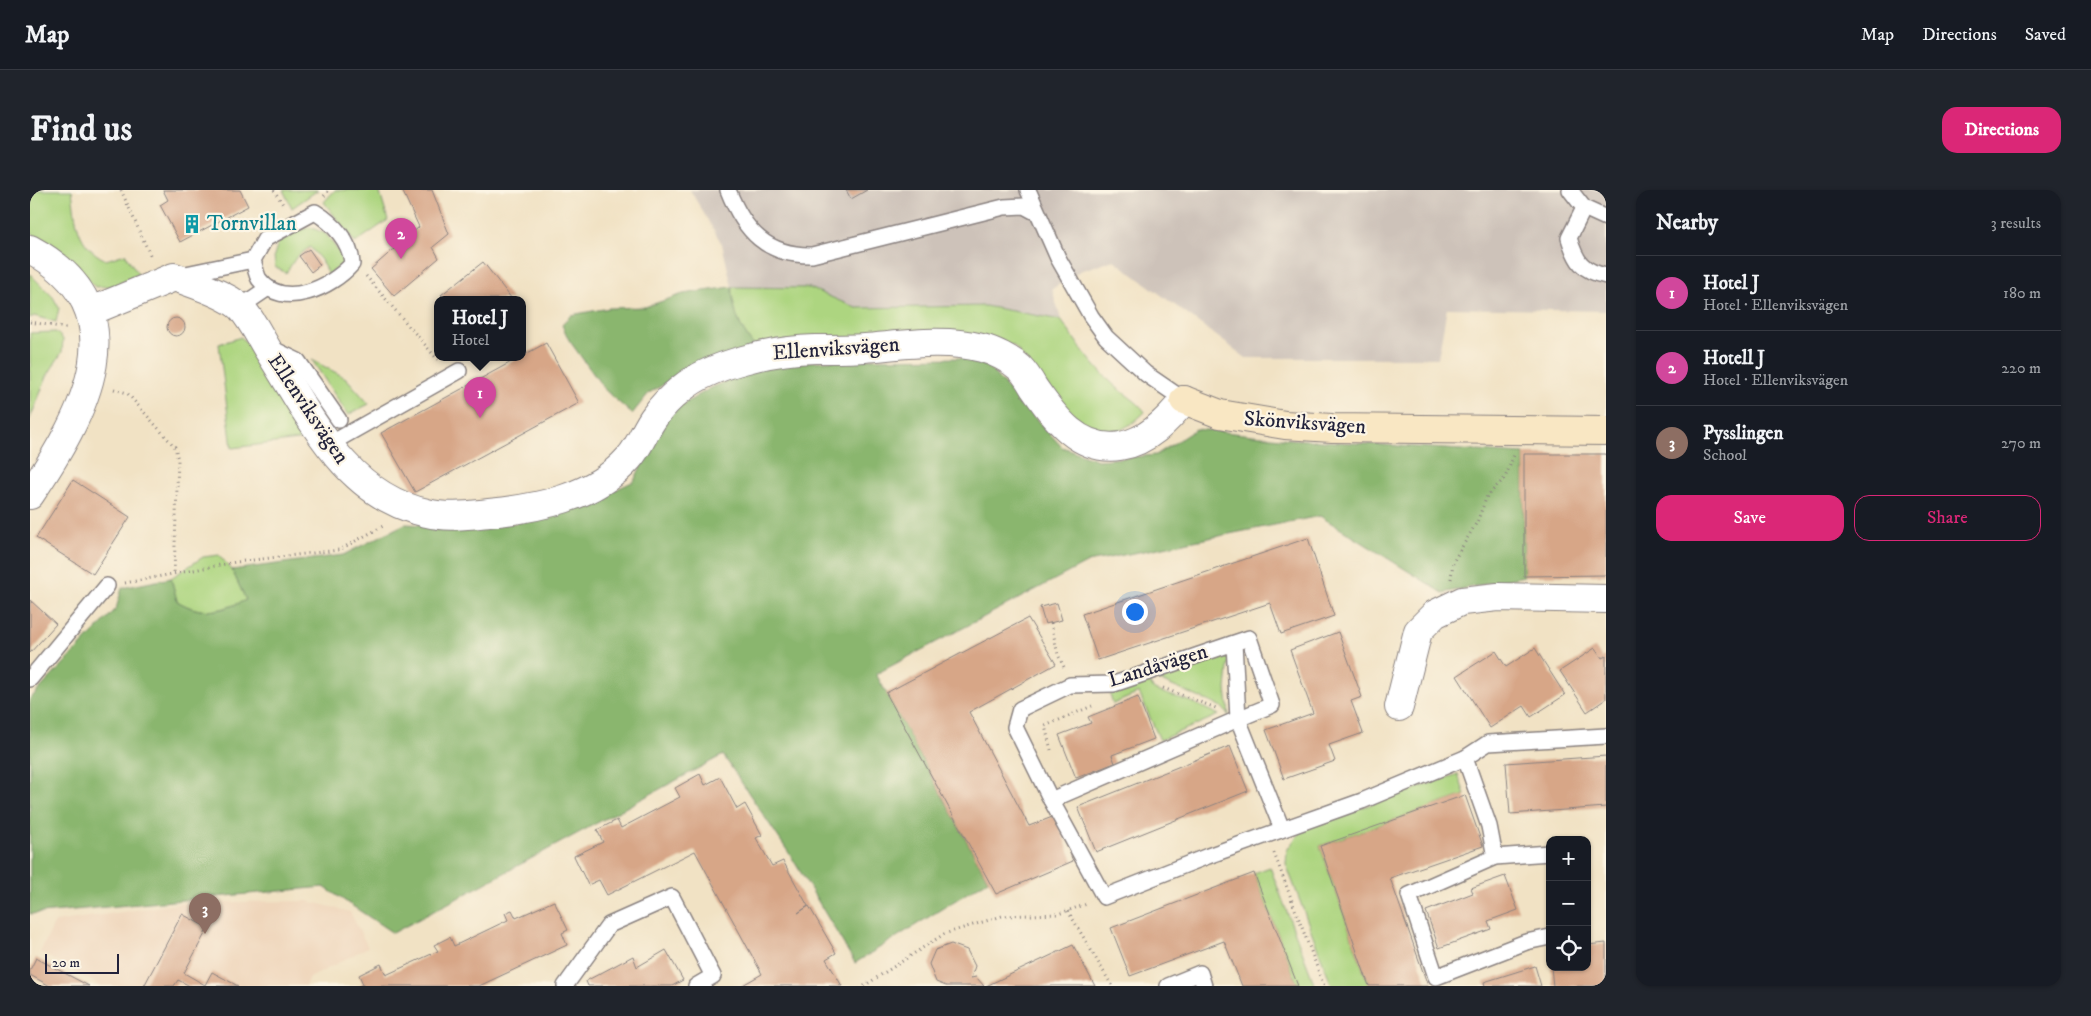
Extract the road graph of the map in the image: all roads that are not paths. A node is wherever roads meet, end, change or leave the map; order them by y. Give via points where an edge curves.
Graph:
1 (728, 190) edge
2 (1028, 190) edge
3 (1570, 190) edge
4 (1584, 208) junction
5 (1037, 213) junction
6 (1606, 218) edge
7 (30, 249) edge
8 (253, 260) junction
9 (1606, 276) edge
10 (174, 277) junction
11 (268, 288) junction
12 (240, 307) junction
13 (90, 311) junction
14 (266, 345) junction
15 (455, 373) road end
16 (1184, 400) junction
17 (339, 420) dead end
18 (1606, 431) edge
19 (328, 445) junction
20 (30, 495) edge
21 (107, 586) road end
22 (1606, 599) edge
23 (1234, 643) junction
24 (30, 679) edge
25 (1399, 707) dead end
26 (1235, 720) junction
27 (1606, 736) edge
28 (1465, 758) junction
29 (1051, 800) junction
30 (1282, 829) junction
31 (1546, 853) edge
32 (1494, 857) junction
33 (1546, 938) edge
34 (716, 981) edge
35 (565, 986) edge
36 (696, 986) edge
37 (1168, 986) edge
38 (1204, 986) edge

1 - 5 lane via 742,220 754,235 781,252 794,256 812,255 1004,207 1024,206
2 - 5 lane, Skönviksvägen
3 - 4 lane
4 - 6 lane
4 - 9 lane via 1569,238 1575,257 1590,273
5 - 16 lane, Skönviksvägen via 1070,279 1106,337 1146,374
7 - 13 street via 50,260 72,281
8 - 10 lane
8 - 11 lane via 258,278
8 - 11 lane via 265,239 315,212 341,235 352,253 352,264 342,276 322,287 302,294 287,294
10 - 12 street, Ellenviksvägen via 200,285
10 - 13 street
11 - 12 lane
12 - 14 street, Ellenviksvägen
13 - 20 street via 95,345 90,380 64,439
14 - 17 lane via 298,361
14 - 19 street, Ellenviksvägen
15 - 19 lane
16 - 18 street, Skönviksvägen via 1220,414 1285,425
16 - 19 street, Ellenviksvägen via 1170,418 1146,436 1130,444 1108,448 1085,443 1056,418 1020,368 983,348 917,343 778,351 702,376 682,387 654,417 631,456 614,473 567,498 517,510 469,515 428,514 414,509 370,487 345,467
21 - 24 lane
22 - 25 street via 1498,597 1462,601 1450,606 1435,614 1418,631
23 - 26 lane, Landåvägen
23 - 26 lane via 1249,638 1272,704
23 - 29 lane, Landåvägen via 1114,684 1073,685 1020,709 1016,727
26 - 29 lane
26 - 30 lane, Landåvägen
27 - 28 lane via 1488,743
28 - 30 lane via 1362,801
28 - 32 lane via 1490,826
29 - 30 lane, Landåvägen via 1104,897
31 - 32 lane
32 - 33 lane via 1409,895 1436,977 1526,942
34 - 35 lane via 672,897 610,926
34 - 36 lane
37 - 38 lane via 1200,973

